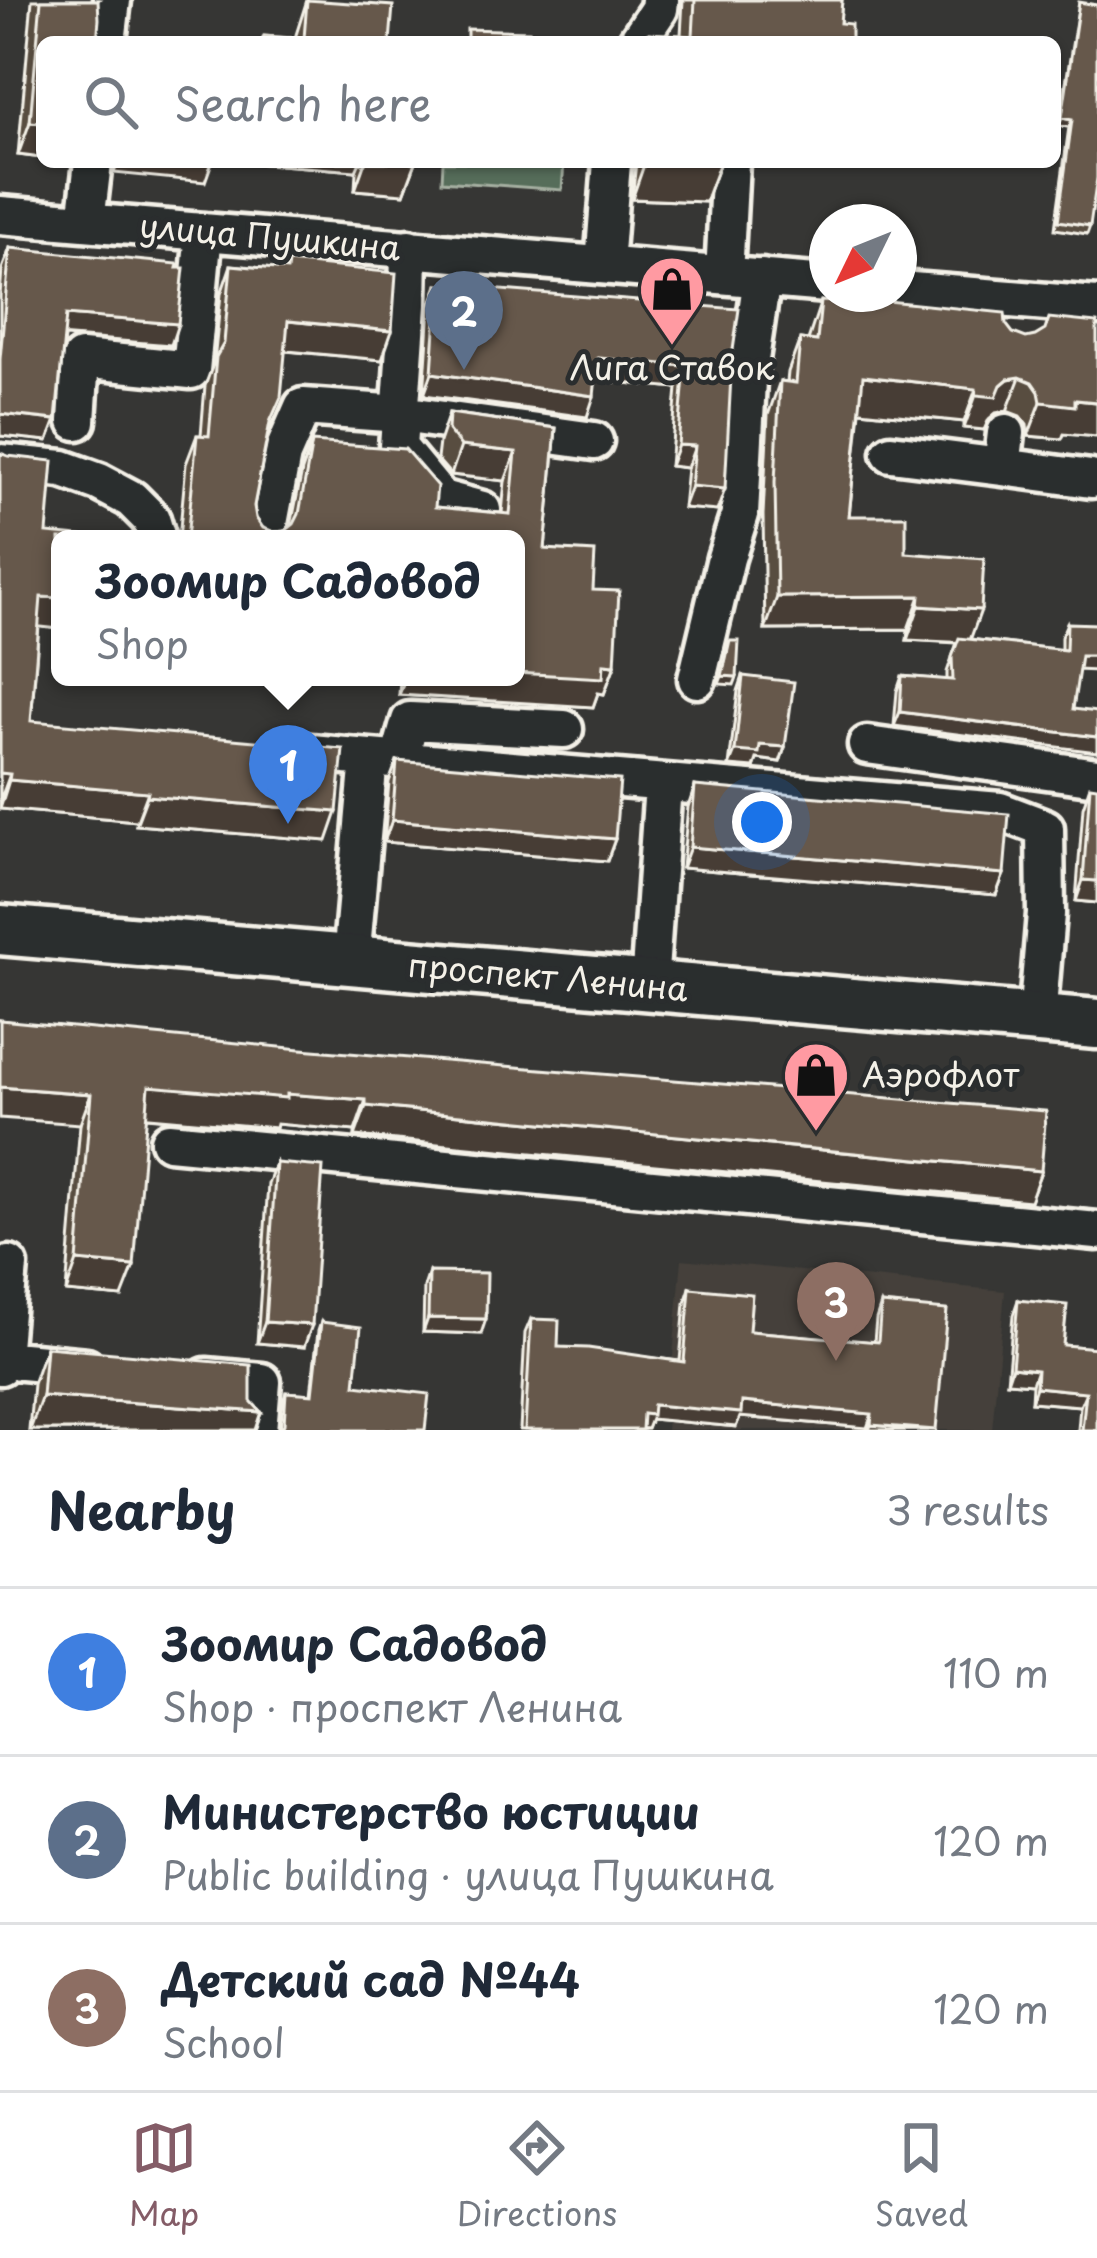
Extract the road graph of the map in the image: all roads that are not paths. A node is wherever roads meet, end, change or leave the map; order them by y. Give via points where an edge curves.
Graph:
1 (112, 0) edge
2 (661, 0) edge
3 (108, 36) edge
4 (641, 36) edge
5 (92, 168) edge
6 (612, 168) edge
7 (730, 168) edge
8 (0, 214) edge
9 (86, 222) junction
10 (204, 232) junction
11 (409, 248) junction
12 (604, 265) junction
13 (724, 275) junction
14 (762, 278) junction
15 (809, 282) edge
16 (917, 294) edge
17 (1097, 306) edge
18 (400, 414) junction
19 (77, 421) dead end
20 (594, 441) dead end
21 (891, 454) dead end
22 (0, 464) edge
23 (1091, 479) dead end
24 (482, 510) edge
25 (155, 530) edge
26 (268, 530) edge
27 (697, 679) dead end
28 (564, 729) dead end
29 (867, 745) dead end
30 (264, 749) edge
31 (384, 759) junction
32 (1097, 777) edge
33 (663, 785) junction
34 (0, 930) edge
35 (351, 960) junction
36 (649, 986) junction
37 (1037, 1019) junction
38 (1097, 1024) edge
39 (169, 1141) dead end
40 (1097, 1231) edge
41 (9, 1265) dead end
42 (0, 1363) edge
43 (120, 1370) edge
44 (167, 1373) edge
45 (258, 1430) edge

1 - 3 street
2 - 4 street
5 - 9 street
6 - 12 street
7 - 13 street
8 - 9 street, улица Пушкина
9 - 10 street, улица Пушкина
10 - 11 street, улица Пушкина
10 - 19 street via 191,370 81,359
11 - 12 street, улица Пушкина
11 - 18 street
12 - 13 street, улица Пушкина
13 - 14 street, улица Пушкина
14 - 15 street, улица Пушкина
14 - 27 street via 740,514
16 - 17 street via 1018,316
18 - 20 street
18 - 24 street via 398,447 441,499
18 - 26 street via 302,407 282,455
21 - 23 street via 1004,450
22 - 25 street via 63,469 99,482 131,500
28 - 31 street via 410,721
29 - 32 street
30 - 31 street
31 - 33 street
31 - 35 street
33 - 36 street
33 - 37 street via 1000,812 1045,827
34 - 35 main road, проспект Ленина
35 - 36 main road, проспект Ленина
36 - 37 main road, проспект Ленина
37 - 38 main road, проспект Ленина
39 - 40 street
41 - 42 street
42 - 43 street
44 - 45 street via 262,1382

